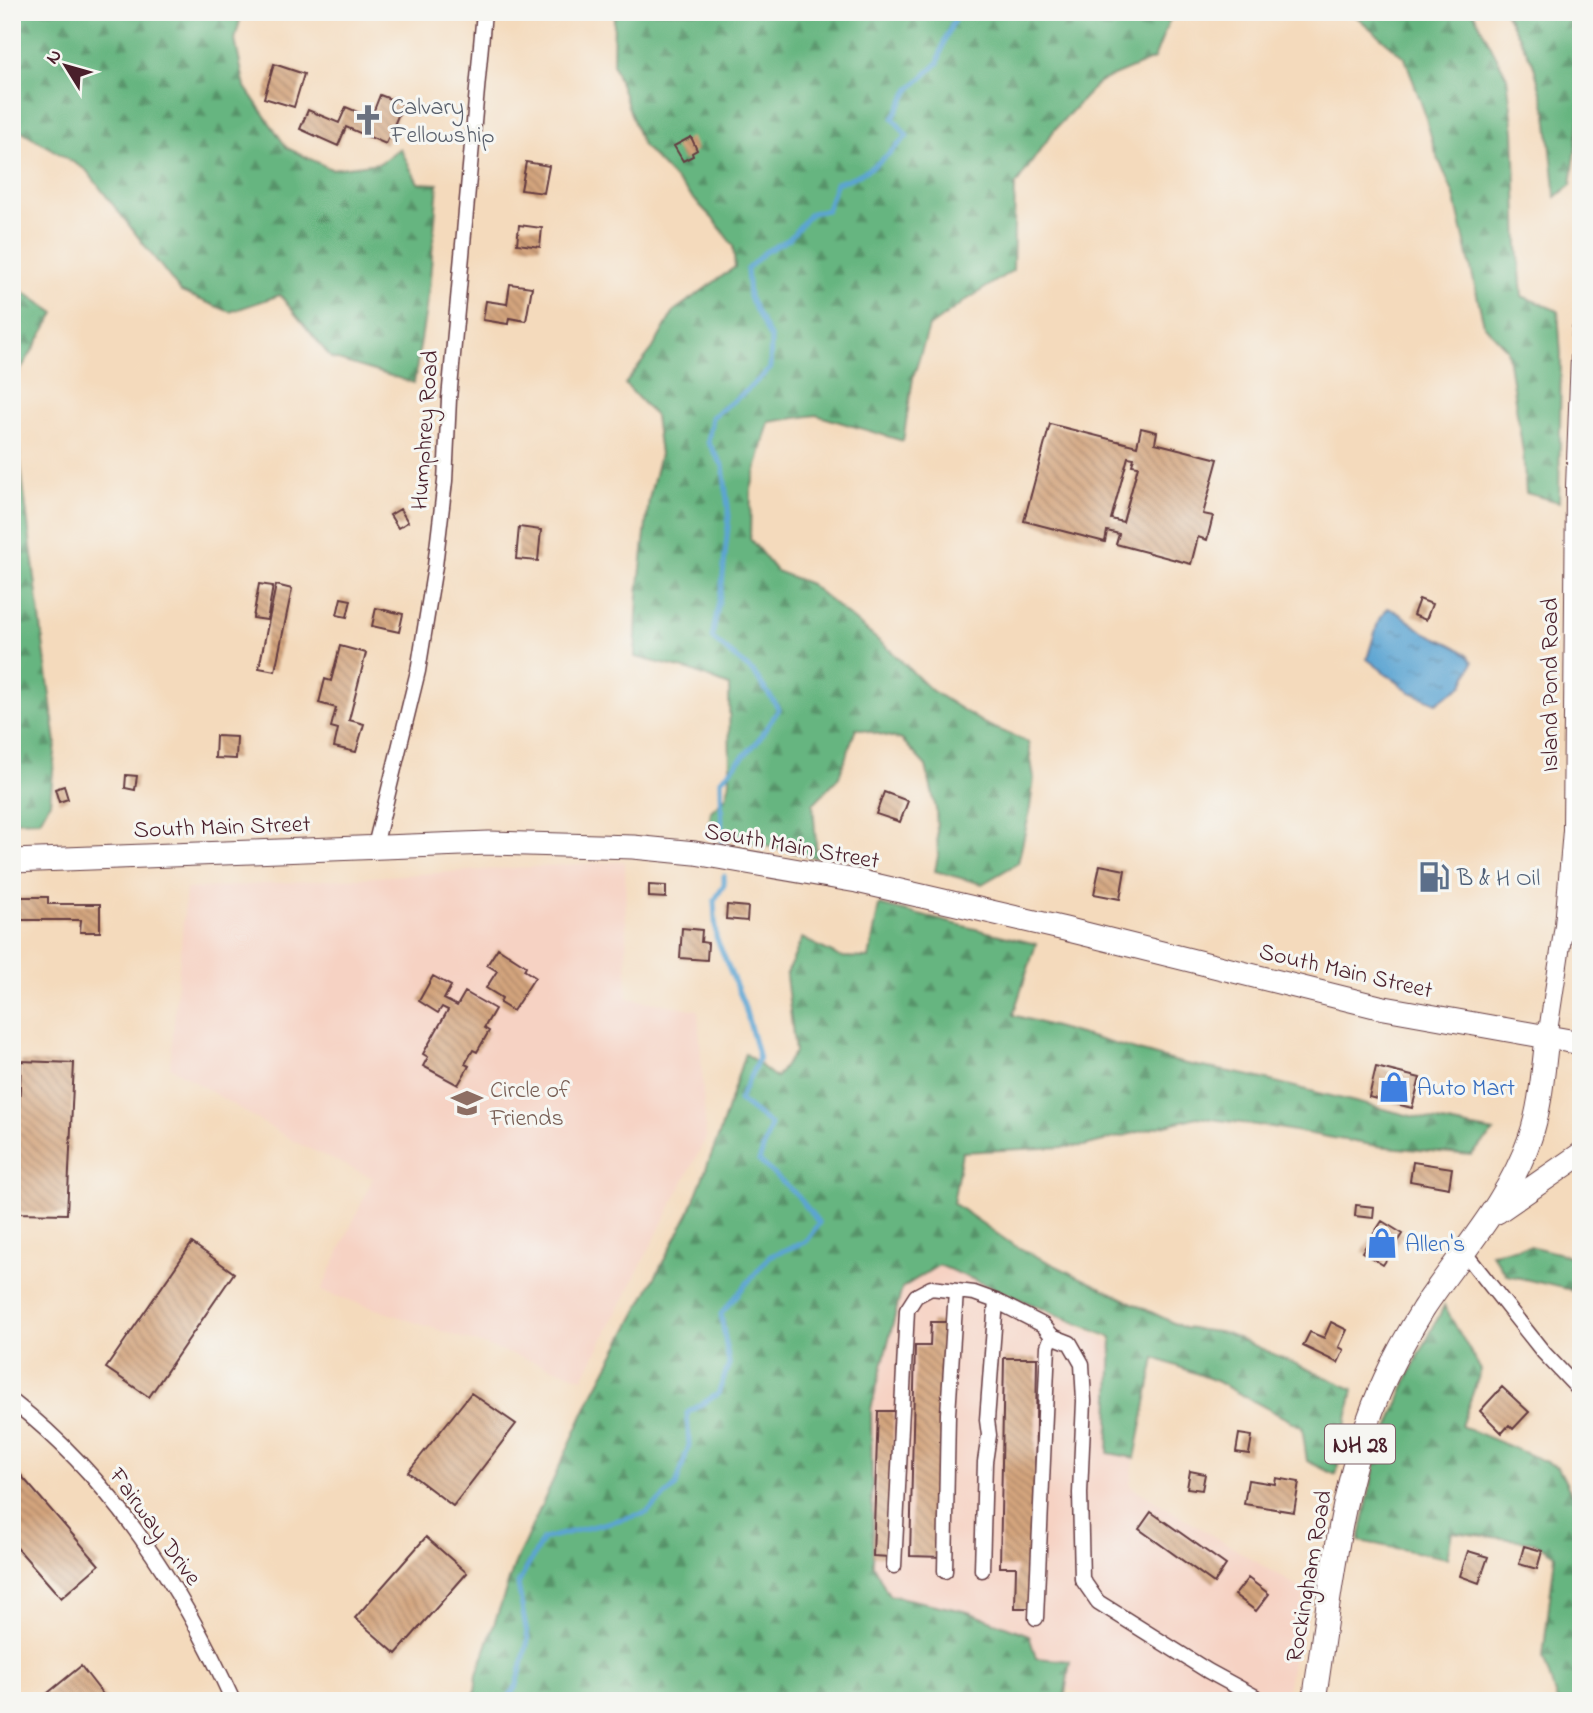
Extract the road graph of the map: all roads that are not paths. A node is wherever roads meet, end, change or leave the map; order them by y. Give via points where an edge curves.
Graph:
1 (484, 12) edge
2 (1581, 330) edge
3 (375, 846) junction
4 (12, 861) edge
5 (1547, 1038) junction
6 (1581, 1043) edge
7 (1581, 1154) edge
8 (1488, 1218) junction
9 (1464, 1252) junction
10 (956, 1292) junction
11 (996, 1301) junction
12 (1052, 1336) junction
13 (1581, 1392) edge
14 (12, 1401) edge
15 (894, 1566) dead end
16 (982, 1570) dead end
17 (945, 1571) dead end
18 (1036, 1618) dead end
19 (233, 1701) edge
20 (1263, 1701) edge
21 (1314, 1701) edge

1 - 3 street, Humphrey Road via 435,566 415,683
2 - 5 street, Island Pond Road via 1572,846
3 - 4 main road, South Main Street
3 - 5 main road, South Main Street via 489,842 664,850 726,858 883,887 1380,1007
5 - 6 main road
5 - 8 main road, Rockingham Road / NH 28 via 1531,1137
7 - 8 main road, NH 28
8 - 9 main road, Rockingham Road / NH 28
9 - 13 street
9 - 21 main road, Rockingham Road / NH 28 via 1396,1355 1363,1436 1341,1530
10 - 11 street
10 - 15 street via 931,1288 916,1296 907,1310
10 - 17 street
11 - 12 street via 1043,1325
11 - 16 street
12 - 18 street
12 - 20 street via 1070,1343 1082,1364 1082,1579 1098,1602
14 - 19 street, Fairway Drive via 65,1446 139,1535 175,1587

